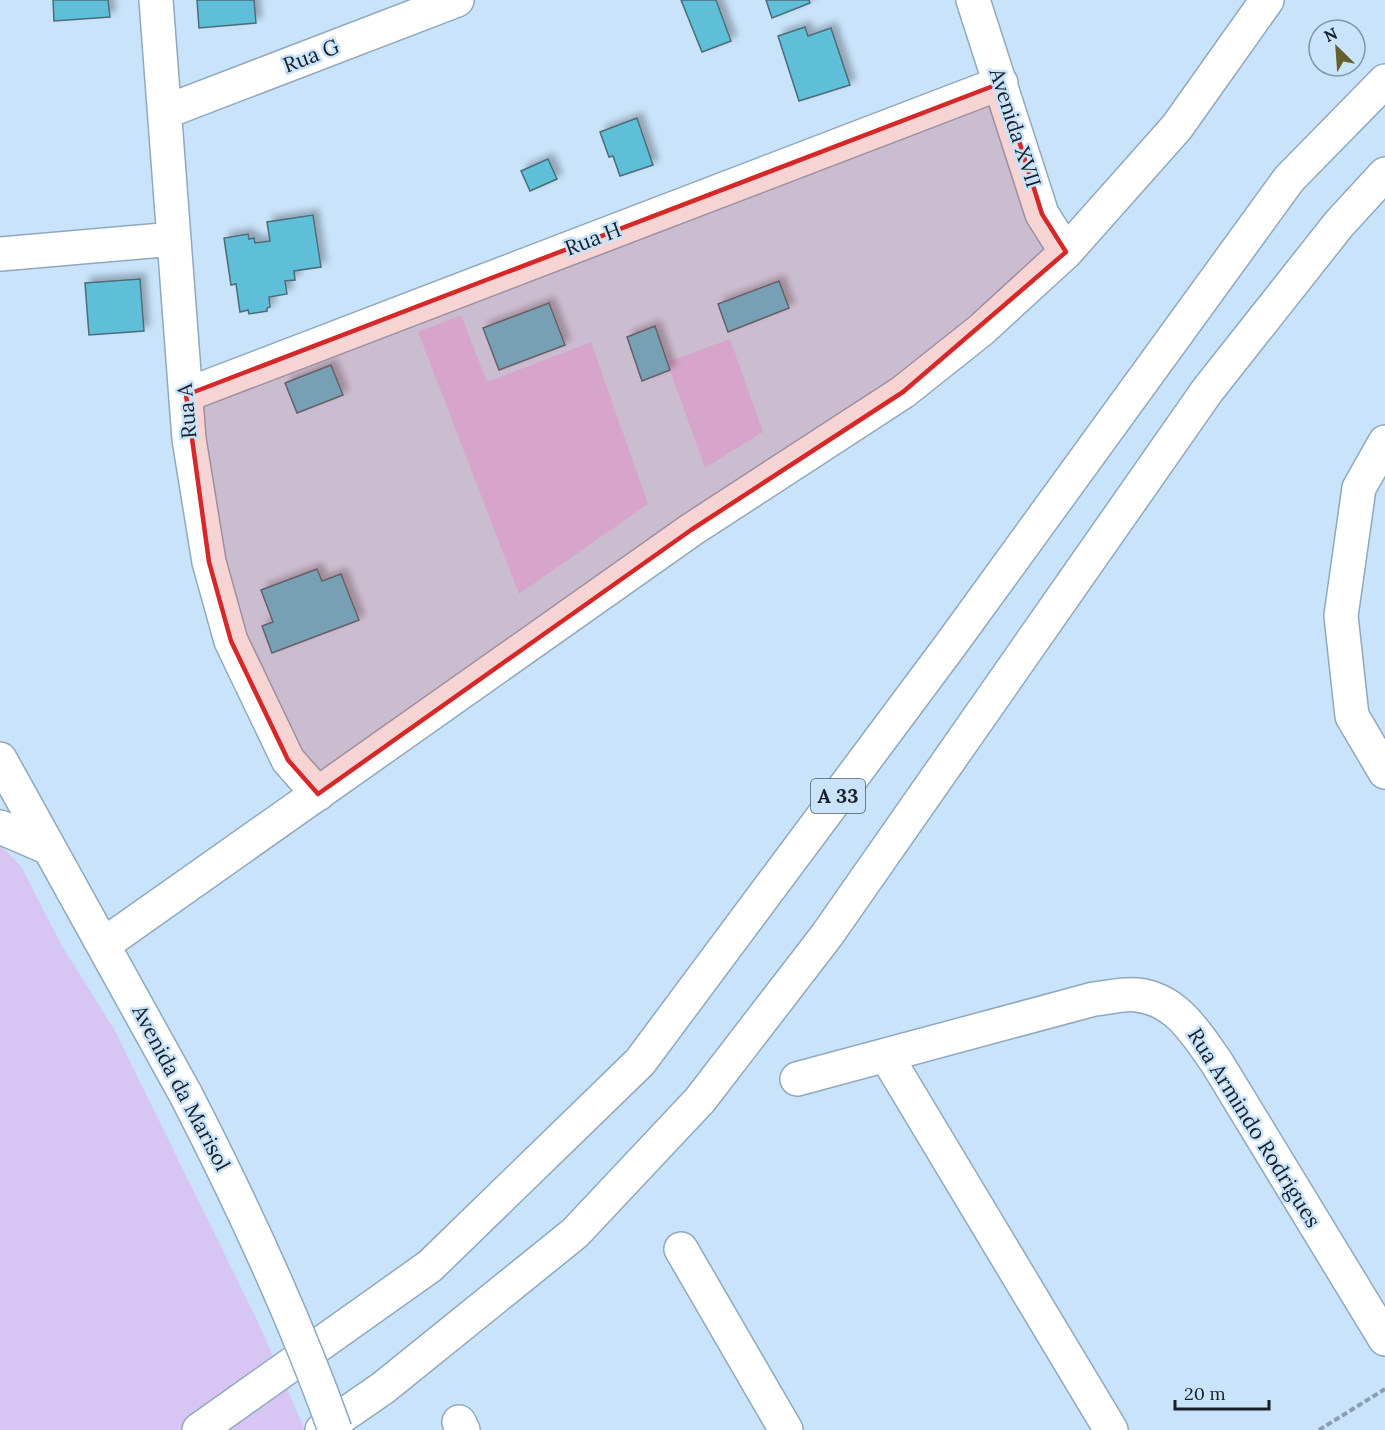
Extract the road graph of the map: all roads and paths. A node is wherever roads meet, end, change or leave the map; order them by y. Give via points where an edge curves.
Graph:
1 (156, 0) edge
2 (457, 0) edge
3 (973, 0) edge
4 (1267, 0) edge
5 (1385, 81) edge
6 (1001, 83) junction
7 (165, 112) junction
8 (1385, 174) edge
9 (174, 239) junction
10 (1066, 252) junction
11 (0, 254) edge
12 (186, 395) junction
13 (1385, 442) edge
14 (0, 759) edge
15 (1385, 772) edge
16 (318, 794) junction
17 (0, 827) edge
18 (49, 848) junction
19 (103, 945) junction
20 (887, 1057) junction
21 (797, 1079) dead end
22 (681, 1250) dead end
23 (1385, 1339) edge
24 (1385, 1389) edge
25 (201, 1428) edge
26 (322, 1430) edge
27 (335, 1430) edge
28 (786, 1430) edge
29 (1111, 1430) edge
30 (1319, 1430) edge

1 - 7 main road, Rua A
2 - 7 main road, Rua G
3 - 6 main road, Avenida XVII
4 - 10 main road via 1177,127
5 - 25 main road, A 33 via 1289,179 952,643 640,1062 430,1266
6 - 10 main road, Avenida XVII via 1042,214
6 - 12 main road, Rua H
7 - 9 main road, Rua A
8 - 26 main road via 1339,224 1207,391 827,935 700,1100 575,1233 383,1388
9 - 11 main road
9 - 12 main road, Rua A
10 - 16 main road via 981,330 903,392 691,530
12 - 16 main road, Rua A via 189,439 209,562 231,641 288,760
13 - 15 main road via 1359,488 1341,616 1352,716
14 - 18 main road, Avenida da Marisol
16 - 19 main road
17 - 18 main road
18 - 19 main road, Avenida da Marisol
19 - 27 main road, Avenida da Marisol, bridge via 231,1182 284,1298
20 - 21 main road, Rua Armindo Rodrigues
20 - 23 main road, Rua Armindo Rodrigues via 1094,999 1136,994 1167,1003 1192,1027 1217,1063
20 - 29 main road
22 - 28 main road
24 - 30 path

